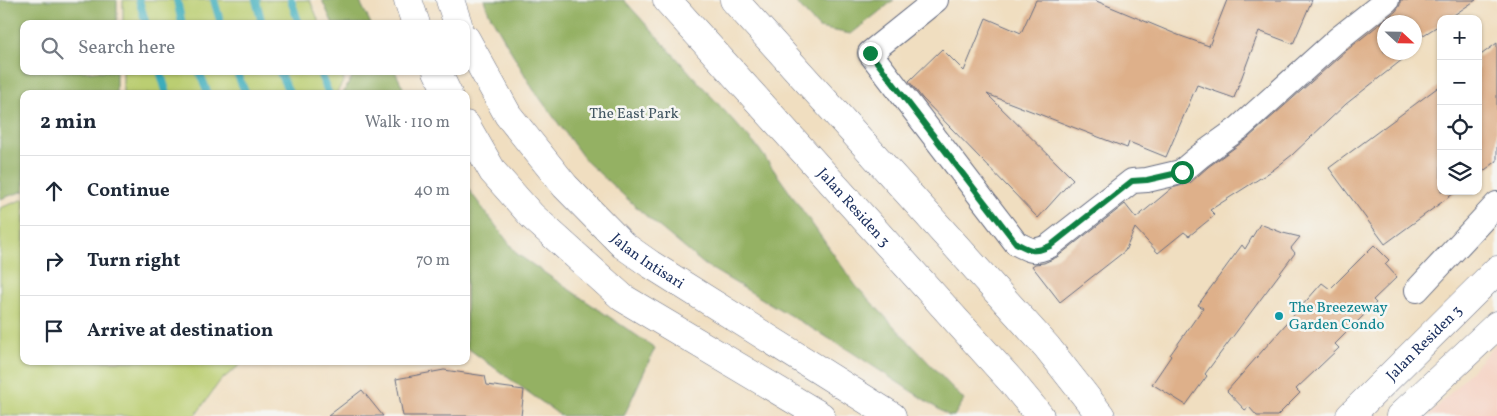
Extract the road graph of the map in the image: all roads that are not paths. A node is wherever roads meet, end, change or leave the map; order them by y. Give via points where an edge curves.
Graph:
1 (408, 0) edge
2 (450, 0) edge
3 (667, 0) edge
4 (734, 0) edge
5 (936, 0) edge
6 (1387, 0) edge
7 (415, 20) edge
8 (457, 20) edge
9 (470, 46) edge
10 (439, 75) edge
11 (446, 90) edge
12 (470, 132) edge
13 (1497, 204) edge
14 (1497, 270) edge
15 (1417, 290) dead end
16 (1497, 325) edge
17 (821, 416) edge
18 (892, 416) edge
19 (1040, 416) edge
20 (1102, 416) edge
21 (1350, 416) edge
22 (1400, 416) edge

1 - 7 street
2 - 8 street
3 - 19 street, Jalan Residen 3
4 - 20 street via 1047,347
5 - 6 street via 870,53 1016,243 1032,251 1050,246 1132,181 1182,172 1239,128 1338,38
9 - 18 street, Jalan Intisari via 508,114 565,186 623,245
10 - 11 street
12 - 17 street via 494,172 532,216 623,298
13 - 15 street
14 - 21 street, Jalan Residen 3
16 - 22 street

